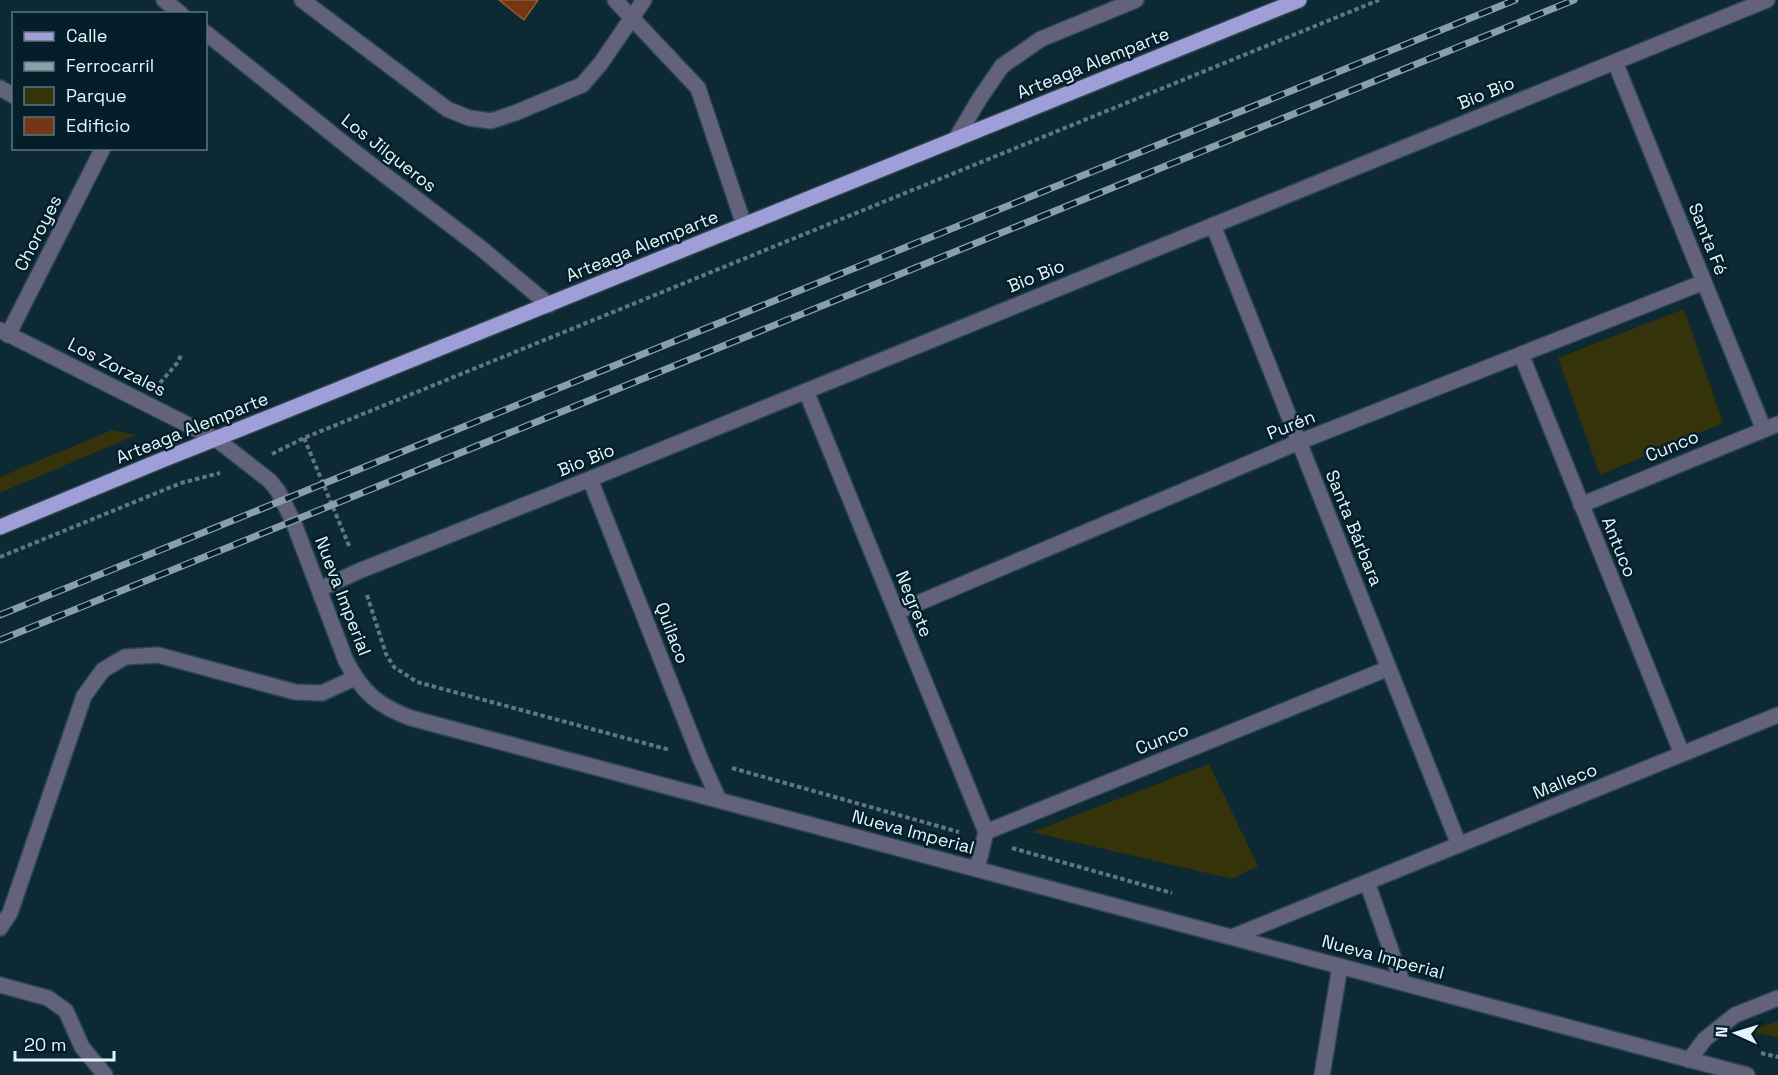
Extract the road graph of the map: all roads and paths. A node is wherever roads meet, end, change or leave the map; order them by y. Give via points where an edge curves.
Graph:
1 (302, 0) edge
2 (615, 0) edge
3 (644, 0) edge
4 (1136, 0) edge
5 (1299, 0) edge
6 (1379, 0) edge
7 (1767, 0) edge
8 (632, 18) junction
9 (207, 34) edge
10 (1616, 62) junction
11 (955, 140) junction
12 (102, 150) edge
13 (744, 225) junction
14 (1213, 225) junction
15 (1704, 282) junction
16 (549, 305) junction
17 (4, 333) edge
18 (1521, 354) junction
19 (806, 391) junction
20 (1771, 427) edge
21 (216, 439) junction
22 (1299, 442) junction
23 (250, 465) junction
24 (590, 479) junction
25 (1581, 505) junction
26 (0, 527) edge
27 (0, 557) edge
28 (320, 589) junction
29 (897, 612) junction
30 (1389, 668) junction
31 (355, 678) junction
32 (1778, 715) edge
33 (1682, 754) junction
34 (719, 800) junction
35 (986, 831) junction
36 (1459, 845) junction
37 (977, 869) junction
38 (1366, 882) junction
39 (0, 928) edge
40 (1232, 937) junction
41 (1340, 966) junction
42 (1402, 982) junction
43 (0, 985) edge
44 (1778, 998) edge
45 (1689, 1060) junction
46 (105, 1075) edge
47 (1322, 1075) edge
48 (1747, 1075) edge

1 - 8 street via 447,108 469,118 491,121 582,85
2 - 8 street
3 - 8 street
4 - 11 street via 1041,39 1002,66
5 - 11 main road, Arteaga Alemparte
6 - 23 path via 304,438
7 - 10 street, Bio Bio
8 - 13 street via 698,88
9 - 16 street, Los Jilgueros
10 - 14 street, Bio Bio
10 - 15 street, Santa Fé
11 - 13 main road, Arteaga Alemparte
12 - 17 street, Choroyes
13 - 16 main road, Arteaga Alemparte
14 - 19 street, Bio Bio
14 - 22 street, Santa Bárbara
15 - 18 street, Purén
15 - 20 street, Santa Fé
16 - 21 main road, Arteaga Alemparte
17 - 21 street, Los Zorzales
18 - 22 street, Purén
18 - 25 street, Antuco
19 - 24 street, Bio Bio
19 - 29 street, Negrete
20 - 25 street, Cunco
21 - 23 street, Nueva Imperial
21 - 26 main road, Arteaga Alemparte
22 - 29 street, Purén
22 - 30 street, Santa Bárbara
23 - 27 path via 181,483
23 - 28 street, Nueva Imperial via 278,491
24 - 28 street, Bio Bio
24 - 34 street, Quilaco
25 - 33 street, Antuco
28 - 31 street, Nueva Imperial
29 - 35 street, Negrete
30 - 35 street, Cunco
30 - 36 street, Santa Bárbara
31 - 34 street, Nueva Imperial via 368,694 396,713
31 - 39 street via 322,693 296,692 158,655 125,657 103,670 84,696 10,913
32 - 33 street, Malleco
33 - 36 street, Malleco
34 - 37 street, Nueva Imperial
35 - 37 street
36 - 38 street, Malleco
37 - 40 street, Nueva Imperial
38 - 40 street, Malleco
38 - 42 street
40 - 41 street, Nueva Imperial
41 - 42 street, Nueva Imperial
41 - 47 street
42 - 45 street, Nueva Imperial
43 - 46 street via 48,998 66,1011 82,1047
44 - 45 street via 1736,1015 1705,1039
45 - 48 street, Nueva Imperial

